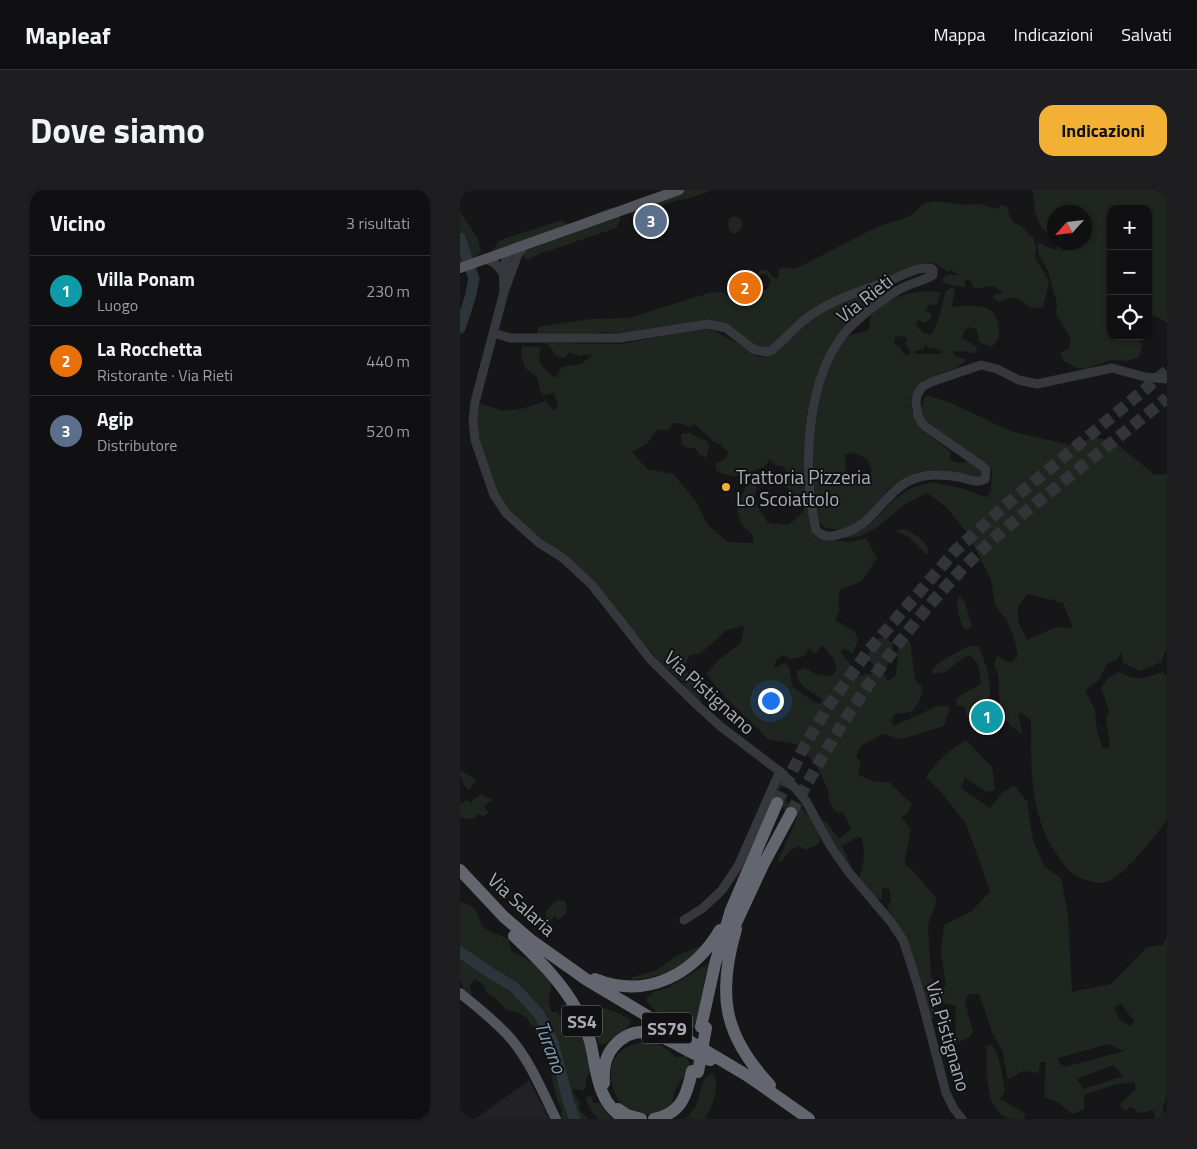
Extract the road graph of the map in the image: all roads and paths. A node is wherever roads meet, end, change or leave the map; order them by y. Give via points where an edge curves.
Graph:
1 (679, 190) edge
2 (526, 244) junction
3 (510, 250) junction
4 (484, 259) junction
5 (514, 265) junction
6 (460, 268) edge
7 (503, 273) junction
8 (504, 292) junction
9 (494, 333) junction
10 (1167, 379) edge
11 (780, 771) junction
12 (777, 803) tunnel mouth
13 (791, 813) tunnel mouth
14 (460, 870) edge
15 (460, 882) edge
16 (735, 912) junction
17 (684, 920) dead end
18 (514, 936) junction
19 (562, 963) junction
20 (460, 993) edge
21 (710, 1060) junction
22 (695, 1072) junction
23 (771, 1092) junction
24 (792, 1106) junction
25 (556, 1119) edge
26 (625, 1119) edge
27 (640, 1119) edge
28 (654, 1119) edge
29 (669, 1119) edge
30 (809, 1119) edge
31 (962, 1119) edge

1 - 2 main road
2 - 3 main road
2 - 5 street
3 - 4 main road
3 - 5 street
3 - 7 street
4 - 6 main road
4 - 7 street via 497,264
5 - 8 street
7 - 8 street
8 - 9 street, Via Pistignano
9 - 10 street, Via Rieti via 510,338 620,338 708,324 726,328 753,349 766,352 804,320 848,295 913,270 931,268 933,275 896,291 848,329 816,390 809,435 810,490 816,530 828,537 857,528 907,482 927,474 975,482 985,479 986,470 982,466 926,427 918,416 917,395 931,382 981,365 1037,384 1112,368
9 - 11 street, Via Pistignano via 473,420 475,440 498,501 522,528 563,558 592,585 651,660 697,705
11 - 17 street via 738,866 722,890
11 - 31 street, Via Pistignano via 806,801 847,870 903,940 946,1093
12 - 16 highway, SS4
13 - 16 highway, SS4
14 - 19 highway, Via Salaria / SS4 via 504,916
15 - 18 highway, Via Salaria / SS4
16 - 19 highway, SS4 via 699,958 683,971 657,983 638,986 603,983
16 - 22 highway via 715,964
16 - 24 highway via 726,972 729,1016 746,1057
18 - 21 highway, SS79 via 563,971
18 - 26 highway, SS4 via 570,997 587,1032 604,1098
19 - 23 highway, SS79
20 - 25 main road via 513,1041
21 - 23 highway, SS79
21 - 27 highway via 664,1036 648,1033 632,1035 616,1044 604,1066 606,1090 618,1108
22 - 28 highway via 683,1100 669,1113
22 - 29 highway via 690,1098
23 - 24 highway, SS79
24 - 30 highway, SS79

